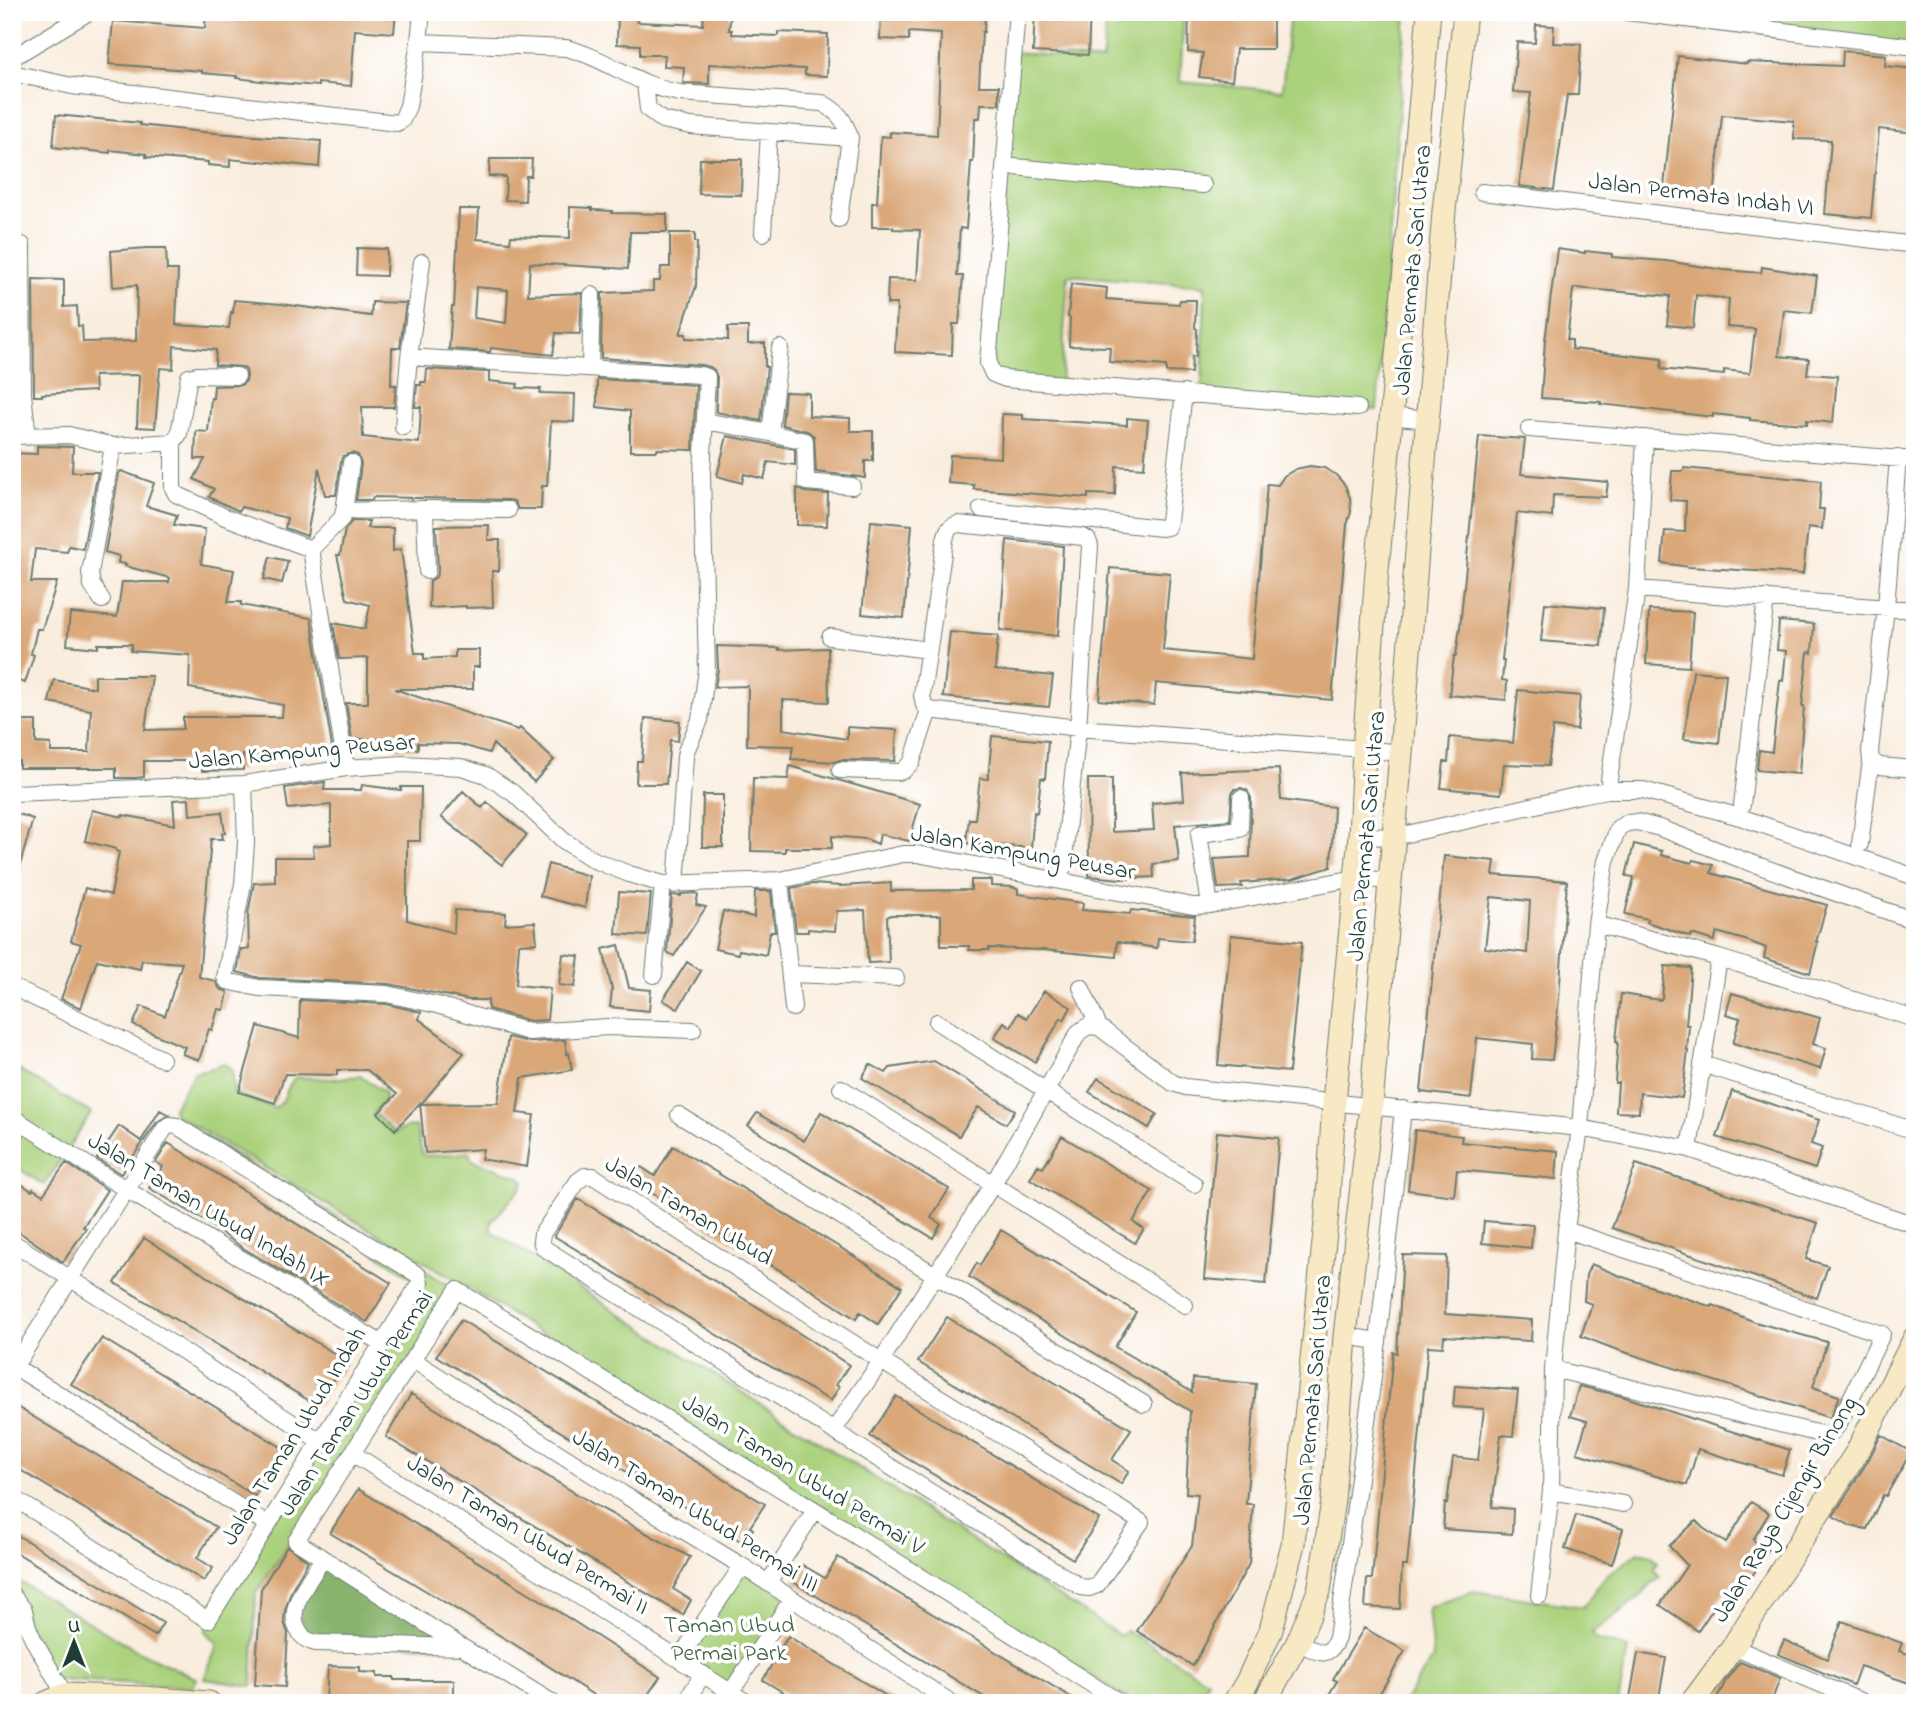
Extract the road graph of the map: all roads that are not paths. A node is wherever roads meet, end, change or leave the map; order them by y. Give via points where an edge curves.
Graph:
1 (89, 12) edge
2 (422, 12) edge
3 (1017, 12) edge
4 (1429, 12) edge
5 (1465, 12) edge
6 (1627, 12) edge
7 (419, 42) junction
8 (1915, 47) edge
9 (12, 58) edge
10 (12, 73) edge
11 (645, 84) junction
12 (769, 132) junction
13 (850, 138) junction
14 (1004, 166) junction
15 (1203, 185) dead end
16 (1482, 192) dead end
17 (839, 219) dead end
18 (763, 233) dead end
19 (22, 245) dead end
20 (1915, 245) edge
21 (422, 262) dead end
22 (592, 295) dead end
23 (780, 348) dead end
24 (409, 357) junction
25 (590, 368) junction
26 (237, 376) dead end
27 (1184, 393) junction
28 (1357, 408) dead end
29 (1390, 416) junction
30 (1427, 420) junction
31 (705, 421) junction
32 (404, 427) dead end
33 (1529, 429) dead end
34 (770, 433) junction
35 (20, 436) edge
36 (1645, 439) junction
37 (173, 442) junction
38 (113, 446) junction
39 (1898, 458) junction
40 (1915, 460) edge
41 (351, 463) dead end
42 (852, 486) dead end
43 (425, 509) junction
44 (981, 509) dead end
45 (508, 510) dead end
46 (344, 511) junction
47 (311, 549) junction
48 (427, 571) dead end
49 (1637, 589) junction
50 (1766, 598) junction
51 (102, 600) dead end
52 (1886, 607) junction
53 (1915, 610) edge
54 (830, 637) dead end
55 (928, 650) junction
56 (929, 709) junction
57 (1078, 728) junction
58 (1364, 749) junction
59 (1402, 753) junction
60 (1871, 760) junction
61 (346, 768) junction
62 (1915, 769) edge
63 (840, 770) dead end
64 (1609, 780) dead end
65 (244, 784) junction
66 (12, 793) edge
67 (1241, 798) dead end
68 (1742, 805) dead end
69 (1360, 836) junction
70 (1394, 837) junction
71 (1860, 844) dead end
72 (1063, 868) dead end
73 (1915, 877) edge
74 (1356, 878) junction
75 (780, 880) junction
76 (1390, 881) junction
77 (670, 885) junction
78 (1210, 905) junction
79 (1915, 921) edge
80 (1596, 924) junction
81 (1719, 958) junction
82 (790, 974) junction
83 (654, 975) dead end
84 (896, 978) dead end
85 (12, 987) edge
86 (1081, 987) dead end
87 (793, 1008) dead end
88 (1915, 1019) edge
89 (937, 1022) dead end
90 (1099, 1027) junction
91 (692, 1030) dead end
92 (162, 1059) dead end
93 (1702, 1064) junction
94 (841, 1088) dead end
95 (1046, 1090) junction
96 (1334, 1102) junction
97 (1371, 1106) junction
98 (1403, 1109) junction
99 (679, 1115) dead end
100 (12, 1117) edge
101 (1580, 1128) junction
102 (1915, 1131) edge
103 (1689, 1149) junction
104 (993, 1184) junction
105 (1194, 1184) dead end
106 (127, 1190) junction
107 (1912, 1224) dead end
108 (1566, 1230) junction
109 (12, 1242) edge
110 (935, 1275) junction
111 (70, 1280) junction
112 (457, 1290) joint
113 (1185, 1305) dead end
114 (1345, 1336) junction
115 (1915, 1338) edge
116 (1378, 1341) junction
117 (381, 1343) junction
118 (413, 1360) junction
119 (881, 1361) junction
120 (13, 1368) edge
121 (1553, 1369) junction
122 (1144, 1404) dead end
123 (834, 1430) junction
124 (320, 1441) junction
125 (352, 1453) junction
126 (1551, 1491) junction
127 (12, 1497) edge
128 (1622, 1504) dead end
129 (815, 1510) junction
130 (267, 1524) junction
131 (323, 1558) junction
132 (742, 1566) junction
133 (768, 1583) junction
134 (12, 1595) edge
135 (1539, 1595) dead end
136 (792, 1599) junction
137 (20, 1629) edge
138 (462, 1647) junction
139 (1732, 1647) junction
140 (1294, 1649) junction
141 (679, 1659) junction
142 (703, 1674) junction
143 (731, 1692) junction
144 (55, 1699) edge
145 (209, 1703) edge
146 (553, 1703) edge
147 (685, 1703) edge
148 (748, 1703) edge
149 (952, 1703) edge
150 (1121, 1703) edge
151 (1234, 1703) edge
152 (1265, 1703) edge
153 (1691, 1703) edge
154 (1865, 1703) edge

1 - 9 street
2 - 7 street
3 - 14 street
4 - 29 street, Jalan Permata Sari Utara
5 - 30 street, Jalan Permata Sari Utara
6 - 8 street
7 - 10 street via 408,106 397,123 72,86
7 - 11 street via 566,48
11 - 12 street via 648,109 662,120
11 - 13 street via 680,93 822,103 836,110
12 - 13 street
12 - 18 street
13 - 17 street
14 - 15 street
14 - 27 street via 988,363 993,374 1006,379
16 - 20 street, Jalan Permata Indah VI
19 - 35 street
21 - 24 street
22 - 25 street
23 - 34 street
24 - 25 street
24 - 32 street
25 - 31 street via 707,377
26 - 37 street via 189,377
27 - 28 street
27 - 44 street via 1167,527
29 - 30 street
29 - 58 street, Jalan Permata Sari Utara
30 - 59 street, Jalan Permata Sari Utara
31 - 34 street
31 - 77 street via 707,668 701,720 686,751
33 - 36 street
34 - 42 street via 804,441 806,482
35 - 38 street via 69,435
36 - 39 street
36 - 49 street
37 - 38 street
37 - 47 street via 176,494
38 - 51 street via 90,573
39 - 40 street
39 - 52 street
41 - 46 street
43 - 45 street
43 - 46 street
43 - 48 street
46 - 47 street
47 - 61 street
49 - 50 street
49 - 64 street
50 - 52 street
50 - 68 street
52 - 53 street
52 - 60 street
54 - 55 street
55 - 56 street via 922,695
55 - 57 street via 951,526 1083,537 1090,546
56 - 57 street
56 - 63 street via 912,762 904,770
57 - 58 street
57 - 72 street
58 - 59 street
58 - 69 street, Jalan Permata Sari Utara
59 - 70 street, Jalan Permata Sari Utara
60 - 62 street via 1879,766
60 - 71 street
61 - 65 street, Jalan Kampung Peusar
61 - 77 street, Jalan Kampung Peusar via 426,765 461,767 486,775 513,793 564,841 594,860
65 - 66 street, Jalan Kampung Peusar
65 - 91 street via 243,884 227,981 259,988 387,994 529,1032 608,1027
67 - 78 street via 1240,829 1199,834
69 - 70 street
69 - 74 street, Jalan Permata Sari Utara
70 - 73 street via 1580,795 1643,790 1740,817
70 - 76 street, Jalan Permata Sari Utara
74 - 76 street, Jalan Kampung Peusar
74 - 78 street, Jalan Kampung Peusar
74 - 96 street, Jalan Permata Sari Utara
75 - 77 street, Jalan Kampung Peusar
75 - 78 street, Jalan Kampung Peusar via 917,854 1180,905
75 - 82 street
76 - 97 street, Jalan Permata Sari Utara
77 - 83 street
79 - 80 street via 1637,822 1618,828 1610,846
80 - 81 street
80 - 101 street
81 - 88 street
81 - 93 street
82 - 84 street
82 - 87 street
85 - 92 street
86 - 90 street
89 - 95 street
90 - 95 street via 1088,1026 1079,1032
90 - 96 street via 1173,1083 1185,1087
93 - 102 street
93 - 103 street
94 - 104 street
95 - 104 street
95 - 105 street
96 - 97 street
96 - 151 street, Jalan Permata Sari Utara via 1293,1544 1271,1630
97 - 98 street
97 - 114 street, Jalan Permata Sari Utara
98 - 101 street
98 - 116 street
99 - 110 street
100 - 106 street, Jalan Taman Ubud Indah IX
101 - 103 street
101 - 108 street
103 - 107 street
104 - 110 street
104 - 113 street
106 - 111 street
106 - 117 street, Jalan Taman Ubud Indah IX
106 - 117 street, Jalan Taman Ubud Indah via 165,1128 177,1126 418,1275 420,1283
108 - 121 street
108 - 121 street via 1882,1334 1838,1425 1825,1436
109 - 111 street
110 - 119 street
110 - 122 street
111 - 120 street
111 - 124 street
112 - 118 street, Jalan Taman Ubud Permai
112 - 129 street, Jalan Taman Ubud Permai V
114 - 116 street
114 - 140 street, Jalan Permata Sari Utara via 1333,1501 1319,1591
115 - 139 street, Jalan Raya Cijengir Binong via 1857,1452
116 - 140 street via 1337,1638 1328,1652
117 - 124 street, Jalan Taman Ubud Indah
118 - 125 street, Jalan Taman Ubud Permai
118 - 132 street, Jalan Taman Ubud Permai III
119 - 123 street
119 - 123 street, Jalan Taman Ubud via 1141,1522 1097,1585 1081,1587
119 - 123 street, Jalan Taman Ubud via 593,1176 578,1181 542,1234 544,1248
120 - 130 street
121 - 126 street
124 - 130 street, Jalan Taman Ubud Indah
125 - 131 street, Jalan Taman Ubud Permai via 296,1541
125 - 141 street, Jalan Taman Ubud Permai II
126 - 128 street
126 - 135 street
127 - 130 street, Jalan Taman Ubud Indah via 208,1620
129 - 133 street
129 - 150 street, Jalan Taman Ubud Permai V
131 - 138 street
131 - 138 street via 294,1613 295,1624 306,1640
132 - 133 street, Jalan Taman Ubud Permai III
132 - 141 street
133 - 136 street, Jalan Taman Ubud Permai III
134 - 137 street via 24,1610
136 - 143 street
136 - 149 street, Jalan Taman Ubud Permai III
137 - 144 street
138 - 146 street
139 - 153 street, Jalan Raya Cijengir Binong
139 - 154 street
140 - 152 street, Jalan Permata Sari Utara
141 - 142 street, Jalan Taman Ubud Permai II
142 - 143 street, Jalan Taman Ubud Permai II
142 - 147 street
143 - 148 street, Jalan Taman Ubud Permai II
144 - 145 street

